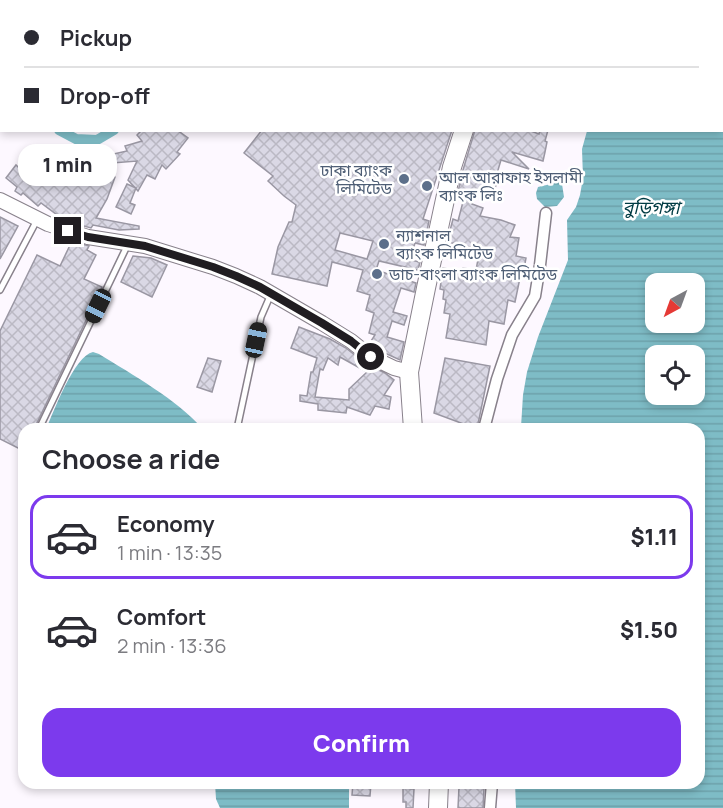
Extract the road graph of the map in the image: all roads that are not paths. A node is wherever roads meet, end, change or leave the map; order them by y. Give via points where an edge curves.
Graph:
1 (463, 132) edge
2 (0, 200) edge
3 (546, 213) dead end
4 (38, 219) junction
5 (128, 244) junction
6 (0, 290) edge
7 (271, 294) junction
8 (409, 372) junction
9 (42, 423) edge
10 (238, 423) edge
11 (413, 423) edge
12 (485, 423) edge
13 (439, 789) edge
14 (492, 789) edge
15 (438, 808) edge
16 (490, 808) edge

1 - 8 highway via 452,167
2 - 4 street
3 - 12 street via 535,296 512,335
4 - 5 street via 88,237
4 - 6 lane
5 - 7 street via 213,267
5 - 9 lane
7 - 8 street via 371,357
7 - 10 lane via 261,317
8 - 11 highway
13 - 15 highway
14 - 16 street

